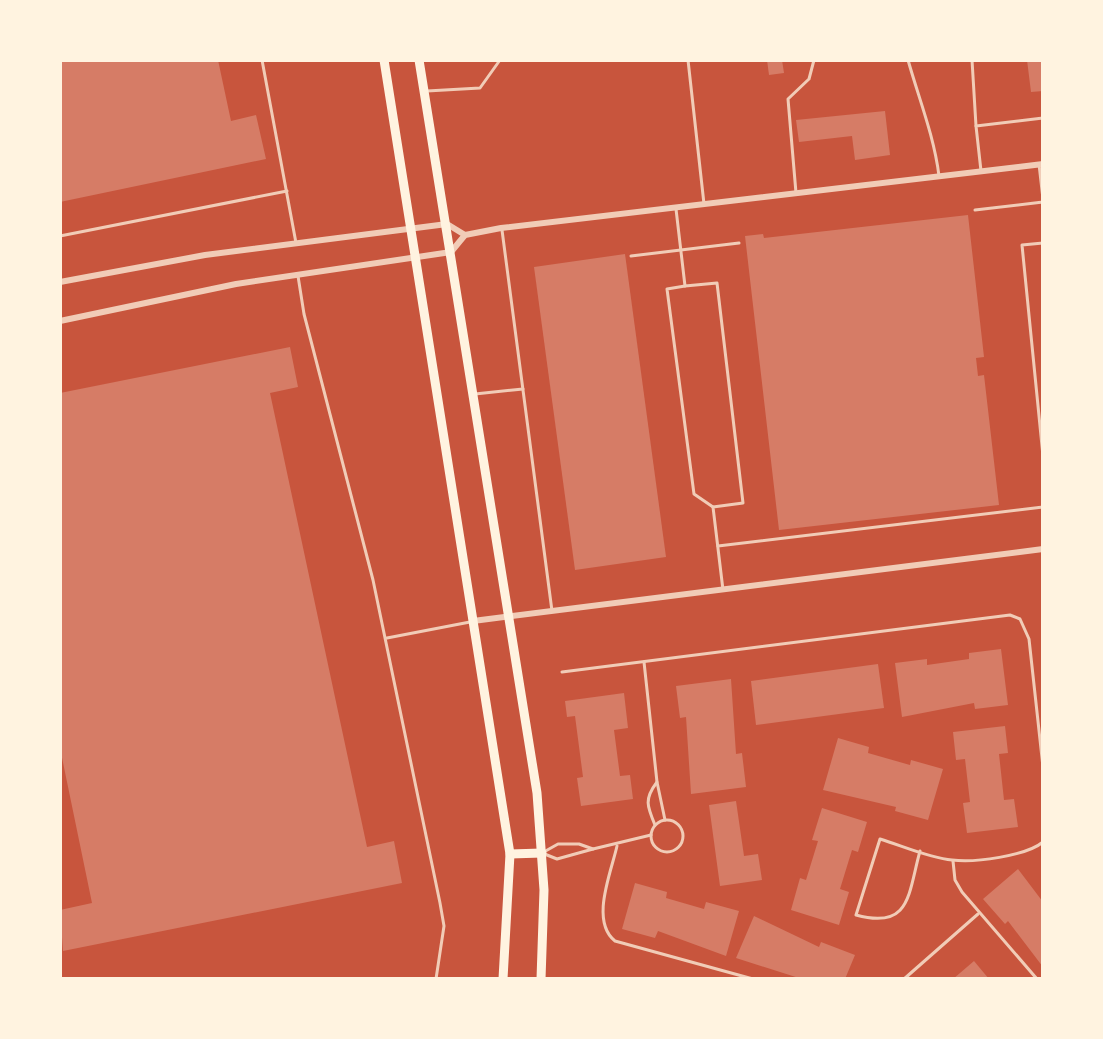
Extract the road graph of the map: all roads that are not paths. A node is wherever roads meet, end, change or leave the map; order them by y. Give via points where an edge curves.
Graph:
1 (262, 60) edge
2 (384, 60) edge
3 (419, 60) edge
4 (500, 60) edge
5 (688, 60) edge
6 (814, 60) edge
7 (908, 60) edge
8 (972, 60) edge
9 (423, 91) junction
10 (1043, 118) edge
11 (976, 126) junction
12 (1041, 164) edge
13 (981, 171) junction
14 (939, 176) junction
15 (287, 191) junction
16 (796, 193) junction
17 (1043, 200) edge
18 (704, 204) junction
19 (675, 207) junction
20 (975, 210) dead end
21 (447, 224) junction
22 (501, 228) junction
23 (411, 230) junction
24 (465, 235) junction
25 (60, 236) edge
26 (296, 243) junction
27 (739, 243) dead end
28 (1043, 243) edge
29 (680, 250) junction
30 (451, 252) junction
31 (631, 256) dead end
32 (416, 258) junction
33 (298, 275) junction
34 (60, 282) edge
35 (685, 286) junction
36 (60, 321) edge
37 (523, 389) junction
38 (475, 394) junction
39 (1043, 456) edge
40 (713, 507) junction
41 (1043, 507) edge
42 (718, 546) junction
43 (1043, 549) edge
44 (723, 590) junction
45 (552, 611) junction
46 (511, 617) junction
47 (473, 621) junction
48 (385, 638) junction
49 (644, 662) junction
50 (562, 672) dead end
51 (1043, 767) edge
52 (657, 782) junction
53 (665, 820) junction
54 (656, 825) junction
55 (651, 835) junction
56 (1043, 842) edge
57 (617, 846) junction
58 (593, 849) junction
59 (920, 851) junction
60 (542, 853) junction
61 (510, 854) junction
62 (952, 860) junction
63 (978, 914) junction
64 (436, 979) edge
65 (503, 979) edge
66 (541, 979) edge
67 (753, 979) edge
68 (904, 979) edge
69 (1037, 979) edge

1 - 15 lane
2 - 23 main road
3 - 9 main road
4 - 9 lane via 480,88
5 - 18 lane
6 - 16 lane via 809,79 788,99
7 - 14 lane via 923,117 935,140
8 - 11 lane
9 - 21 main road
10 - 11 lane
11 - 13 lane
12 - 13 street
12 - 17 lane
13 - 14 street
14 - 16 street
15 - 25 lane
15 - 26 lane
16 - 18 street
17 - 20 lane
18 - 19 street
19 - 22 street
19 - 29 lane
21 - 23 street
21 - 24 street
21 - 30 main road
22 - 24 street
22 - 37 lane
23 - 26 street
23 - 32 main road
24 - 30 street
26 - 34 street
27 - 29 lane
28 - 39 lane via 1022,245
29 - 31 lane
29 - 35 lane
30 - 32 street
30 - 38 main road
32 - 33 street
32 - 47 main road
33 - 36 street
33 - 48 lane
35 - 40 lane via 667,289 694,494
35 - 40 lane via 717,283 743,503
37 - 38 lane
37 - 45 lane
38 - 46 main road
40 - 42 lane
41 - 42 lane
42 - 44 lane
43 - 44 street
44 - 45 street
45 - 46 street
46 - 47 street
46 - 60 main road
47 - 48 lane
47 - 61 main road
48 - 64 lane via 444,926
49 - 50 lane
49 - 51 lane via 1010,615 1020,619 1029,639
49 - 52 lane
52 - 53 lane
52 - 54 lane via 646,805
53 - 54 lane
53 - 55 lane via 680,826 679,846 661,850
54 - 55 lane
55 - 57 lane
56 - 62 lane via 1016,854
57 - 58 lane
57 - 67 lane via 602,918 607,934 615,941
58 - 60 lane via 557,859
58 - 60 lane via 558,844
59 - 59 lane via 880,839 856,915 877,921 897,916 905,906
59 - 62 lane
60 - 61 main road
60 - 66 main road
61 - 65 main road
62 - 63 lane via 955,880
63 - 68 lane
63 - 69 lane

